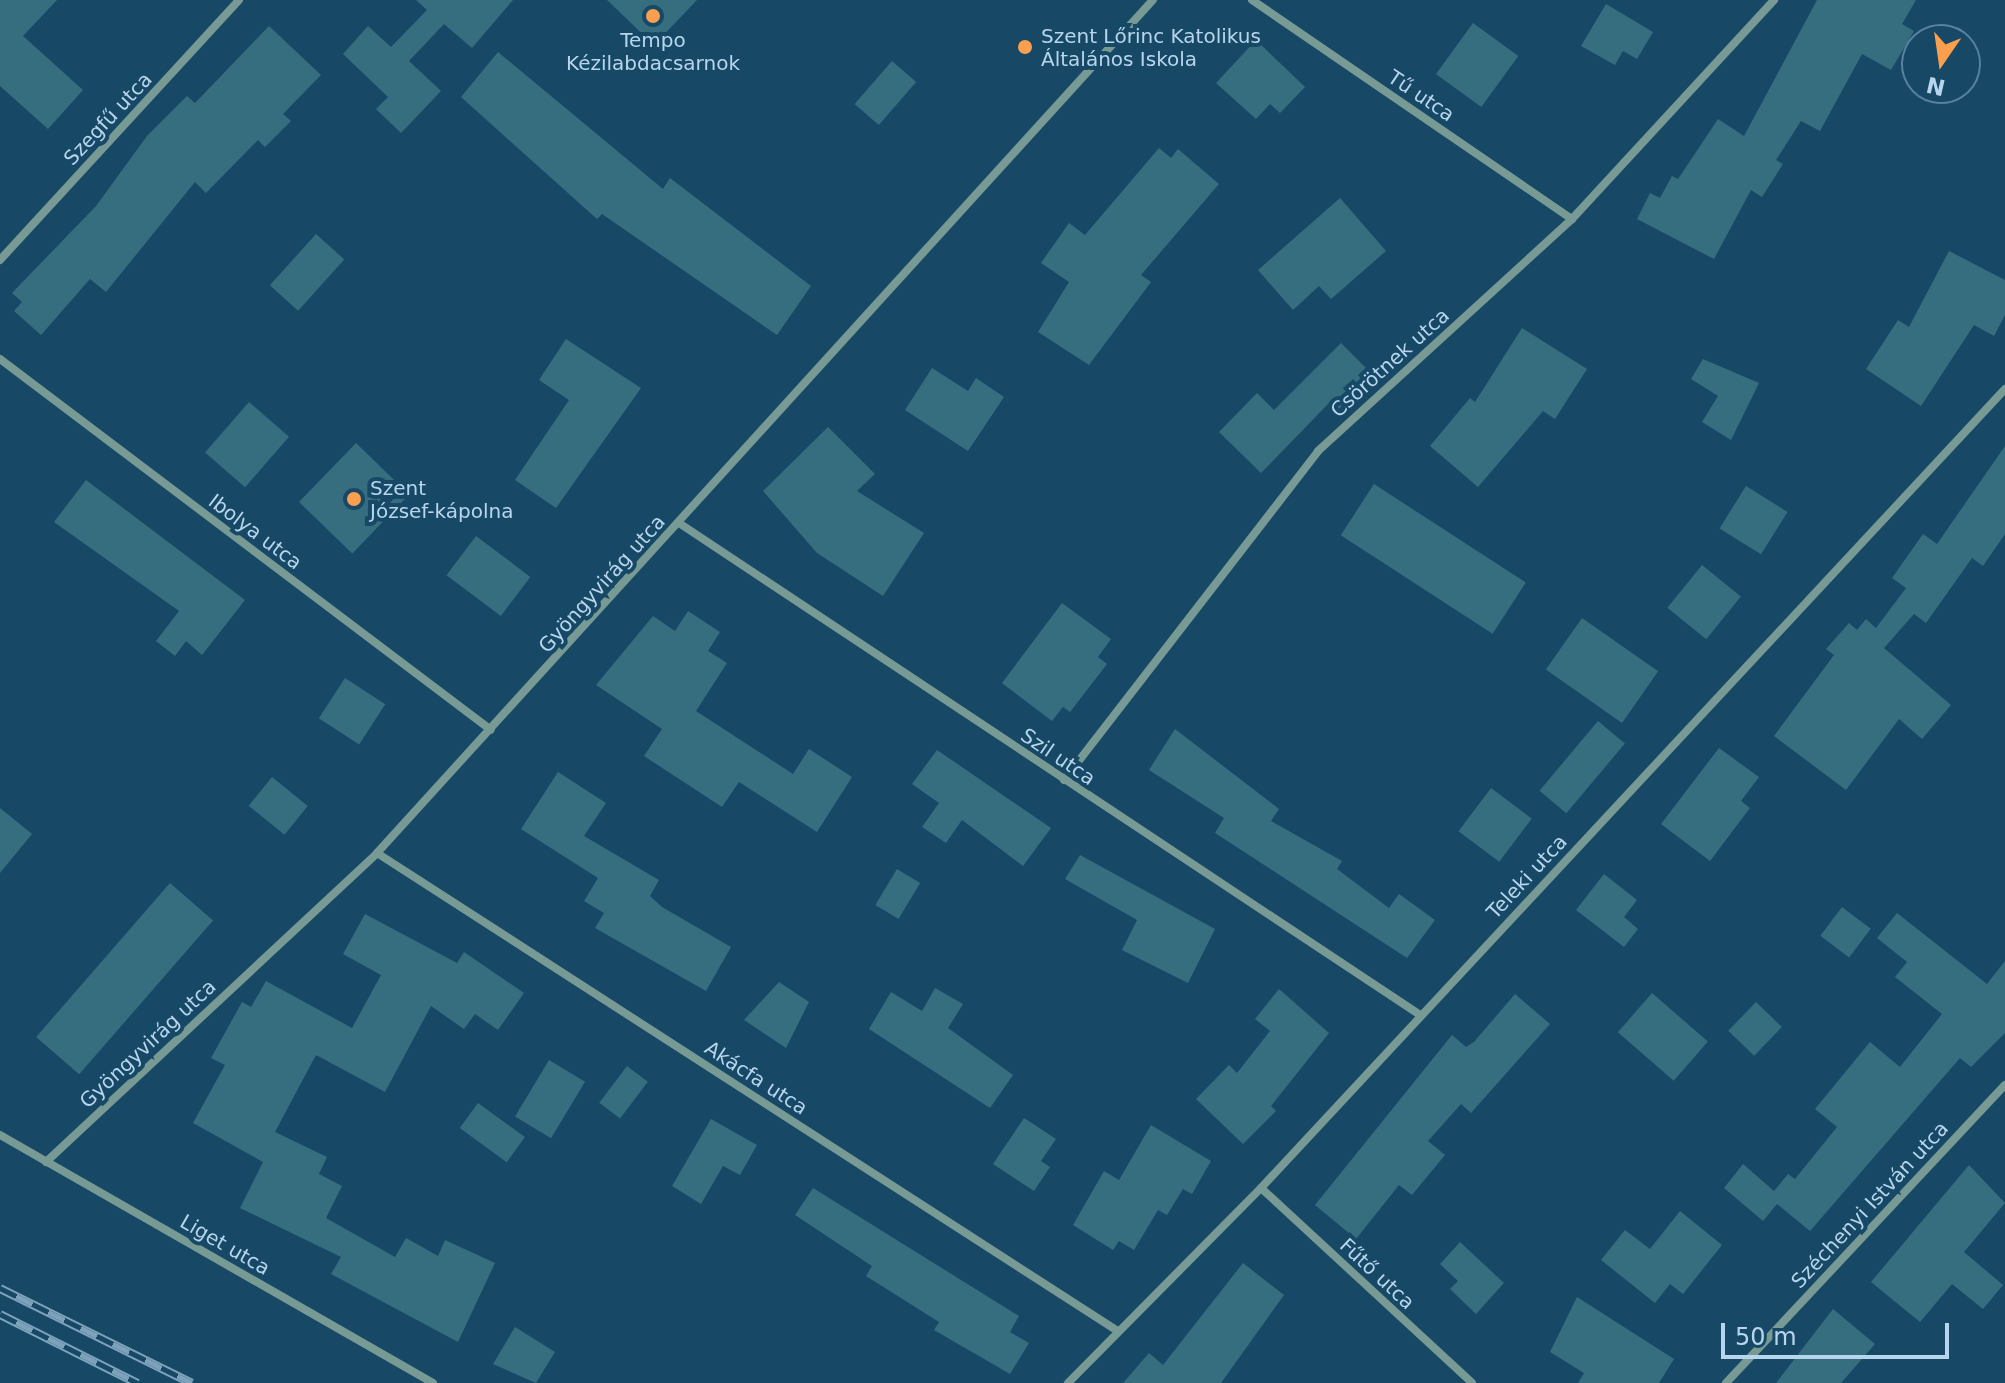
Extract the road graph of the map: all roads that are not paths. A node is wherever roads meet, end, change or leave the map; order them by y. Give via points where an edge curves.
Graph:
1 (239, 0) edge
2 (1153, 0) edge
3 (1252, 0) edge
4 (1774, 0) edge
5 (1572, 219) junction
6 (0, 260) edge
7 (0, 359) edge
8 (2005, 389) edge
9 (679, 523) junction
10 (491, 730) junction
11 (1064, 780) junction
12 (377, 853) junction
13 (1420, 1015) junction
14 (2005, 1085) edge
15 (0, 1135) edge
16 (46, 1162) junction
17 (1261, 1188) junction
18 (1116, 1330) junction
19 (433, 1383) edge
20 (1068, 1383) edge
21 (1472, 1383) edge
22 (1726, 1383) edge

1 - 6 street, Szegfű utca
2 - 9 street, Gyöngyvirág utca
3 - 5 street, Tű utca
4 - 5 street, Csörötnek utca
5 - 11 street, Csörötnek utca via 1318,451
7 - 10 street, Ibolya utca
8 - 13 street, Teleki utca
9 - 10 street, Gyöngyvirág utca
9 - 11 street, Szil utca
10 - 12 street, Gyöngyvirág utca
11 - 13 street, Szil utca
12 - 16 street, Gyöngyvirág utca
12 - 18 street, Akácfa utca
13 - 17 street, Teleki utca
14 - 22 street, Széchenyi István utca
15 - 16 street, Liget utca
16 - 19 street, Liget utca
17 - 18 street, Teleki utca
17 - 21 street, Fűtő utca
18 - 20 street, Teleki utca

